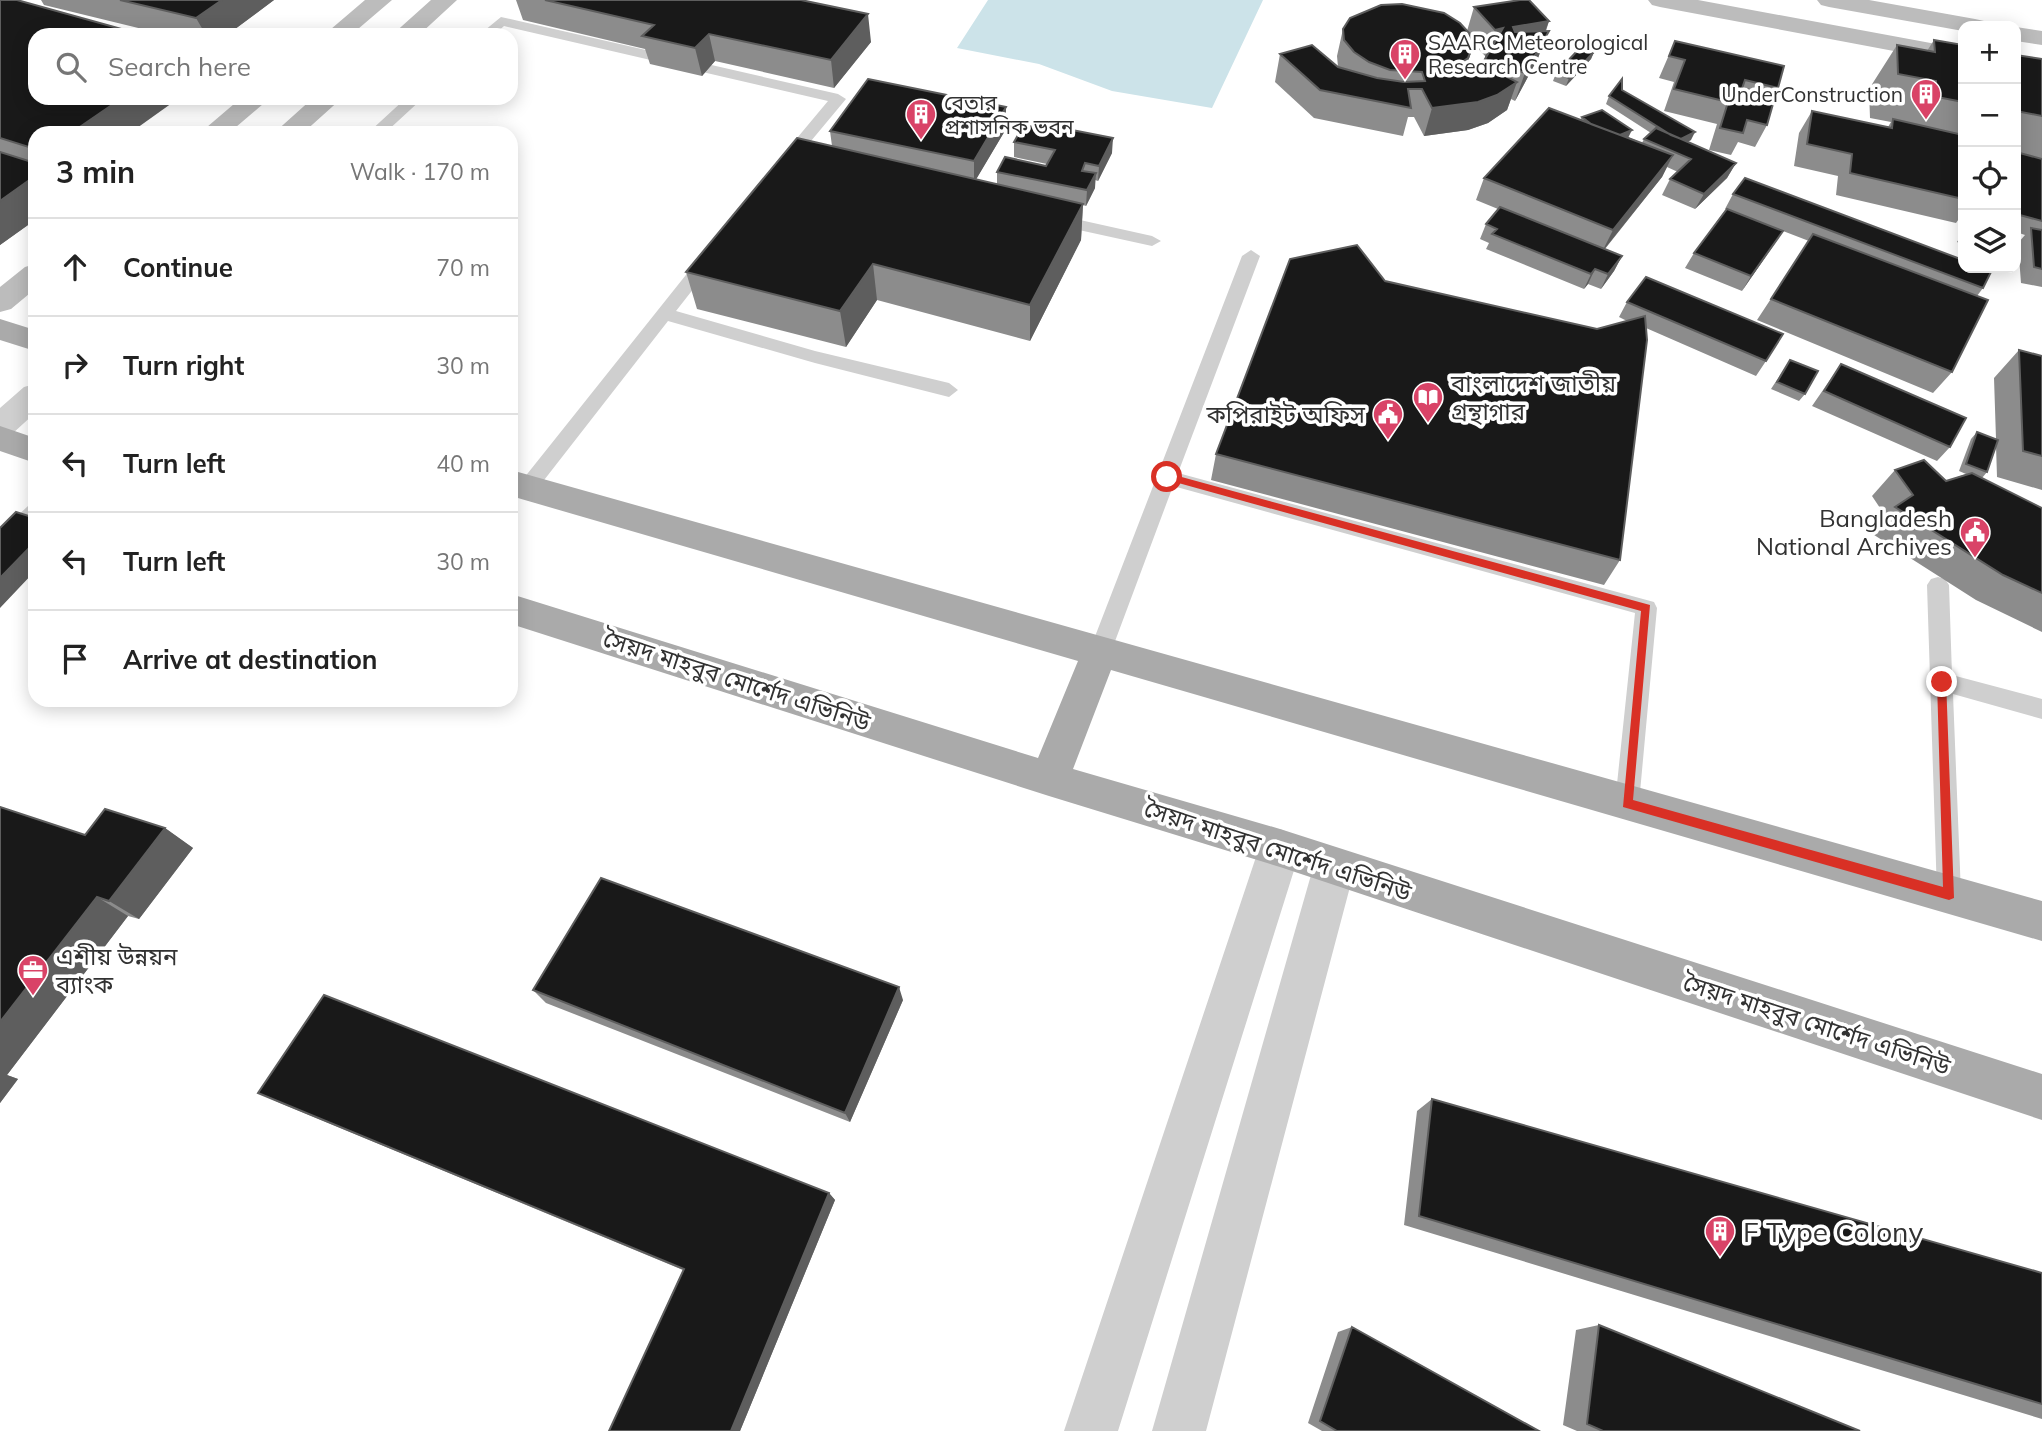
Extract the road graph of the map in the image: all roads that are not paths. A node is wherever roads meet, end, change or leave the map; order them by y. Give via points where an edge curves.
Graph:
1 (380, 0) edge
2 (445, 0) edge
3 (1660, 0) edge
4 (1829, 0) edge
5 (1719, 5) edge
6 (1958, 23) edge
7 (345, 28) edge
8 (412, 28) edge
9 (494, 28) edge
10 (2021, 35) edge
11 (2042, 38) edge
12 (1958, 56) edge
13 (248, 105) edge
14 (321, 105) edge
15 (407, 105) edge
16 (222, 126) edge
17 (295, 126) edge
18 (384, 126) edge
19 (771, 180) edge
20 (1031, 214) edge
21 (1152, 241) dead end
22 (722, 242) edge
23 (1251, 256) dead end
24 (28, 280) edge
25 (0, 302) edge
26 (665, 314) junction
27 (0, 329) edge
28 (28, 339) edge
29 (950, 390) dead end
30 (28, 401) edge
31 (0, 426) edge
32 (0, 439) edge
33 (28, 449) edge
34 (1167, 477) junction
35 (519, 486) edge
36 (28, 518) edge
37 (0, 544) edge
38 (1938, 585) dead end
39 (518, 611) edge
40 (1100, 652) junction
41 (1942, 682) junction
42 (2042, 709) edge
43 (1049, 779) junction
44 (1627, 803) junction
45 (1280, 848) junction
46 (1334, 868) junction
47 (1949, 894) junction
48 (2042, 921) edge
49 (2042, 1097) edge
50 (1181, 1430) edge
51 (1091, 1431) edge

1 - 7 street
2 - 8 street
3 - 5 street
4 - 6 street
5 - 12 street
9 - 19 lane via 501,21 838,99 794,161
10 - 11 street
13 - 16 street
14 - 17 street
15 - 18 lane
20 - 21 lane
22 - 26 lane
23 - 34 lane
24 - 25 street
26 - 29 lane
26 - 35 lane
27 - 28 main road
30 - 31 street
32 - 33 main road
34 - 40 lane
34 - 44 lane via 1646,608
35 - 40 main road
36 - 37 lane
38 - 41 lane
39 - 43 main road, সৈয়দ মাহবুব মোর্শেদ এভিনিউ
40 - 43 main road
40 - 44 main road
41 - 42 lane
41 - 47 lane
43 - 45 main road, সৈয়দ মাহবুব মোর্শেদ এভিনিউ
44 - 47 main road
45 - 46 main road, সৈয়দ মাহবুব মোর্শেদ এভিনিউ
45 - 51 street
46 - 49 main road, সৈয়দ মাহবুব মোর্শেদ এভিনিউ
46 - 50 street
47 - 48 main road

